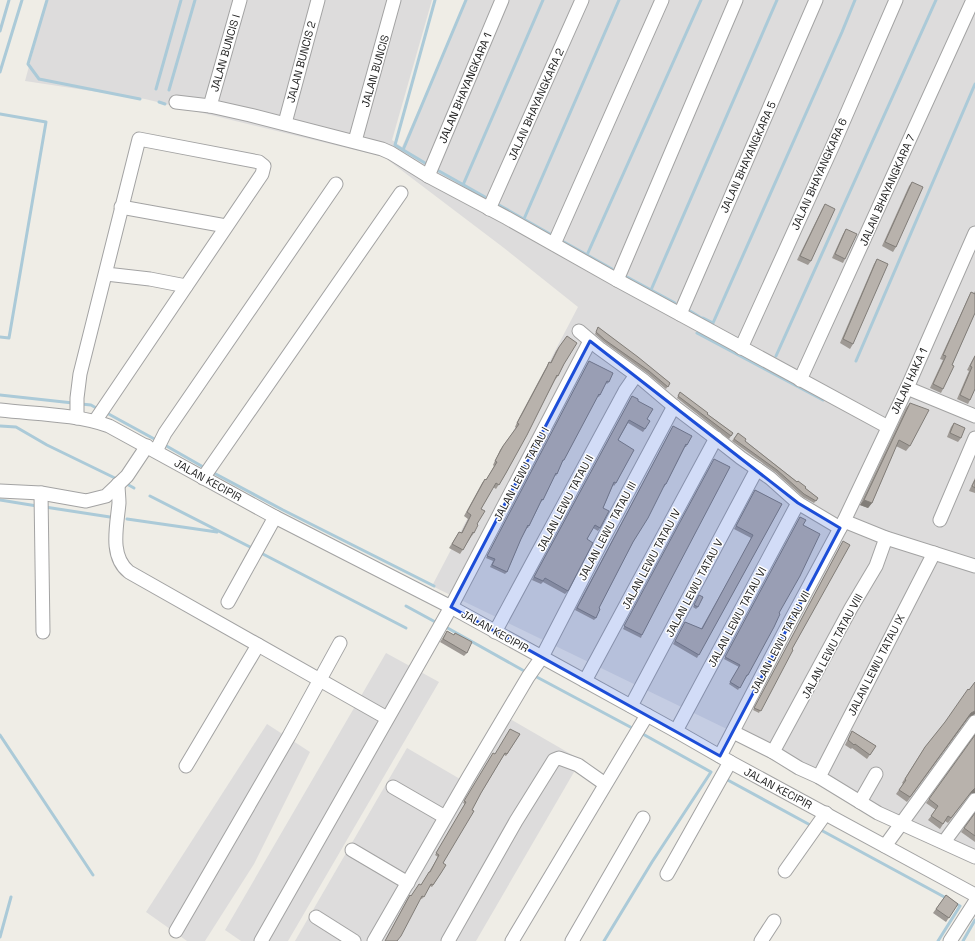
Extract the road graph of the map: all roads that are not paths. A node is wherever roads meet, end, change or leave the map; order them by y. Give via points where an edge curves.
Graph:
1 (240, 0) edge
2 (318, 0) edge
3 (394, 0) edge
4 (502, 0) edge
5 (582, 0) edge
6 (662, 0) edge
7 (736, 0) edge
8 (816, 0) edge
9 (896, 0) edge
10 (973, 0) edge
11 (176, 102) dead end
12 (210, 106) junction
13 (285, 123) junction
14 (355, 141) junction
15 (428, 176) junction
16 (336, 184) dead end
17 (400, 193) dead end
18 (122, 207) junction
19 (489, 209) junction
20 (226, 226) junction
21 (975, 233) edge
22 (554, 244) junction
23 (106, 274) junction
24 (617, 280) junction
25 (186, 286) junction
26 (680, 314) junction
27 (579, 331) dead end
28 (590, 341) junction
29 (740, 348) junction
30 (636, 375) junction
31 (800, 380) junction
32 (907, 388) junction
33 (674, 406) junction
34 (77, 408) junction
35 (0, 410) edge
36 (101, 414) junction
37 (975, 416) edge
38 (888, 427) junction
39 (716, 438) junction
40 (975, 438) edge
41 (157, 444) junction
42 (757, 469) junction
43 (207, 471) junction
44 (118, 484) junction
45 (0, 491) edge
46 (41, 493) junction
47 (798, 503) junction
48 (275, 517) junction
49 (940, 520) dead end
50 (842, 525) junction
51 (886, 538) junction
52 (934, 553) junction
53 (975, 566) edge
54 (228, 602) dead end
55 (451, 607) junction
56 (43, 632) dead end
57 (495, 632) junction
58 (340, 642) dead end
59 (258, 645) junction
60 (542, 657) junction
61 (320, 681) junction
62 (585, 681) junction
63 (631, 706) junction
64 (387, 718) junction
65 (975, 722) edge
66 (641, 724) junction
67 (676, 731) junction
68 (733, 732) junction
69 (774, 752) junction
70 (186, 766) dead end
71 (724, 767) junction
72 (876, 774) dead end
73 (819, 777) junction
74 (605, 784) junction
75 (393, 787) dead end
76 (975, 800) edge
77 (860, 802) junction
78 (826, 813) junction
79 (445, 817) junction
80 (643, 818) dead end
81 (900, 824) junction
82 (944, 842) junction
83 (885, 846) junction
84 (352, 850) dead end
85 (975, 857) edge
86 (785, 871) dead end
87 (668, 874) dead end
88 (408, 883) junction
89 (975, 895) edge
90 (975, 902) edge
91 (316, 917) dead end
92 (774, 921) dead end
93 (176, 931) dead end
94 (261, 941) edge
95 (354, 941) edge
96 (374, 941) edge
97 (448, 941) edge
98 (512, 941) edge
99 (572, 941) edge
100 (761, 941) edge
101 (950, 941) edge

1 - 12 street, JALAN BUNCIS I
2 - 13 street, JALAN BUNCIS 2
3 - 14 street, JALAN BUNCIS
4 - 15 street, JALAN BHAYANGKARA 1
5 - 19 street, JALAN BHAYANGKARA 2
6 - 22 street
7 - 24 street
8 - 26 street, JALAN BHAYANGKARA 5
9 - 29 street, JALAN BHAYANGKARA 6
10 - 31 street, JALAN BHAYANGKARA 7
11 - 12 street
12 - 13 street
13 - 14 street
14 - 15 street via 391,153
15 - 19 street
16 - 41 street
17 - 43 street
18 - 20 street
18 - 20 street via 139,139 259,162 264,166 262,174
18 - 23 street
19 - 22 street
20 - 25 street
21 - 32 street, JALAN HAKA 1
22 - 24 street
23 - 25 street
23 - 34 street via 81,369
24 - 26 street
25 - 36 street
26 - 29 street
27 - 28 street
28 - 30 street
28 - 55 street, JALAN LEWU TATAU I
29 - 31 street
30 - 33 street
30 - 57 street, JALAN LEWU TATAU II
31 - 38 street
32 - 37 street
32 - 38 street, JALAN HAKA 1
33 - 39 street
33 - 60 street, JALAN LEWU TATAU III
34 - 35 street, JALAN KECIPIR
34 - 36 street, JALAN KECIPIR
36 - 41 street, JALAN KECIPIR via 109,426
38 - 50 street, JALAN HAKA 1
39 - 42 street
39 - 62 street, JALAN LEWU TATAU IV
40 - 49 street
41 - 43 street, JALAN KECIPIR
41 - 44 street
42 - 47 street
42 - 63 street, JALAN LEWU TATAU V
43 - 48 street, JALAN KECIPIR
44 - 46 street via 106,496 86,501
44 - 59 street via 116,544 123,567
45 - 46 street
46 - 56 street
47 - 50 street
47 - 67 street, JALAN LEWU TATAU VI
48 - 54 street
48 - 55 street, JALAN KECIPIR
50 - 51 street
50 - 68 street, JALAN LEWU TATAU VII
51 - 52 street
51 - 69 street, JALAN LEWU TATAU VIII via 876,566
52 - 53 street
52 - 73 street, JALAN LEWU TATAU IX
55 - 57 street, JALAN KECIPIR
55 - 64 street, JALAN LEWU TATAU I
57 - 60 street, JALAN KECIPIR
58 - 61 street
59 - 61 street
59 - 70 street
60 - 62 street, JALAN KECIPIR
60 - 79 street, JALAN LEWU TATAU III
61 - 64 street
61 - 93 street
62 - 63 street, JALAN KECIPIR
63 - 66 street, JALAN KECIPIR
64 - 94 street, JALAN LEWU TATAU I
65 - 81 street
66 - 67 street, JALAN KECIPIR
66 - 74 street
67 - 71 street, JALAN KECIPIR
68 - 69 street
68 - 71 street, JALAN LEWU TATAU VII
69 - 73 street via 787,762
71 - 78 street, JALAN KECIPIR
71 - 87 street, JALAN LEWU TATAU VII
72 - 77 street
73 - 77 street
74 - 97 street via 578,765 559,758 554,760
74 - 98 street
75 - 79 street
76 - 82 street
77 - 81 street
78 - 83 street, JALAN KECIPIR
78 - 86 street
79 - 88 street, JALAN LEWU TATAU III
80 - 99 street
81 - 82 street
81 - 83 street
82 - 85 street
83 - 89 street, JALAN KECIPIR
84 - 88 street
88 - 96 street, JALAN LEWU TATAU III
90 - 101 street
91 - 95 street
92 - 100 street

